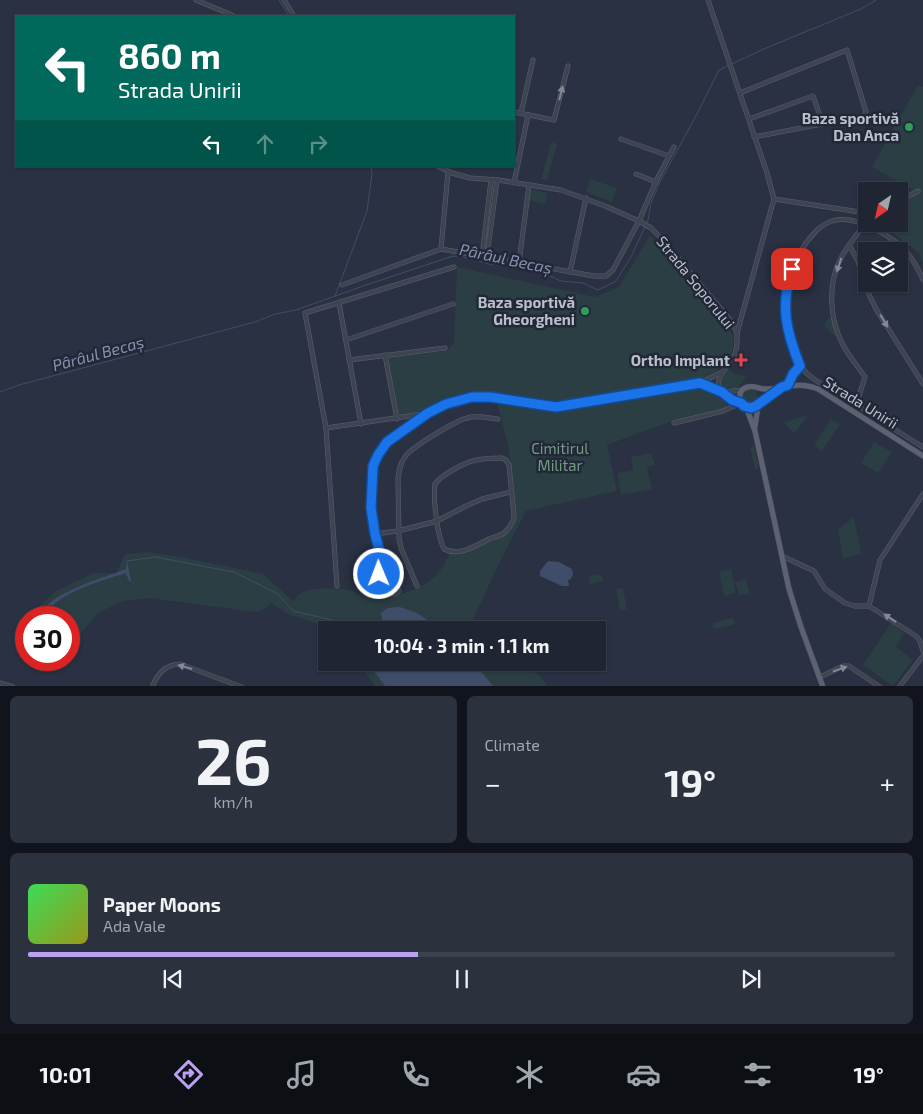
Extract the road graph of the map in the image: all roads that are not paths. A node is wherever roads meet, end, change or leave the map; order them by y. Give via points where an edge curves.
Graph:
1 (196, 0) edge
2 (284, 0) edge
3 (708, 0) edge
4 (232, 15) edge
5 (293, 15) edge
6 (533, 60) dead end
7 (568, 66) dead end
8 (740, 93) junction
9 (515, 112) edge
10 (521, 113) junction
11 (528, 115) junction
12 (749, 118) junction
13 (823, 124) junction
14 (754, 137) junction
15 (621, 140) dead end
16 (674, 147) dead end
17 (669, 156) junction
18 (439, 167) edge
19 (448, 172) junction
20 (636, 174) dead end
21 (491, 180) junction
22 (497, 180) junction
23 (656, 182) junction
24 (514, 183) junction
25 (529, 185) junction
26 (918, 191) dead end
27 (908, 196) edge
28 (586, 198) junction
29 (774, 199) junction
30 (858, 212) edge
31 (641, 222) junction
32 (858, 223) edge
33 (859, 232) edge
34 (880, 232) edge
35 (849, 245) junction
36 (488, 248) dead end
37 (441, 249) junction
38 (483, 249) dead end
39 (519, 263) junction
40 (454, 267) dead end
41 (570, 272) junction
42 (923, 280) edge
43 (342, 285) dead end
44 (340, 303) junction
45 (453, 304) dead end
46 (737, 333) junction
47 (346, 340) junction
48 (445, 348) dead end
49 (385, 355) junction
50 (349, 360) junction
51 (800, 366) junction
52 (720, 373) junction
53 (700, 383) junction
54 (923, 384) edge
55 (788, 385) junction
56 (782, 387) junction
57 (757, 388) junction
58 (742, 390) junction
59 (722, 392) junction
60 (758, 404) junction
61 (743, 405) junction
62 (856, 405) junction
63 (428, 413) junction
64 (397, 419) junction
65 (498, 419) dead end
66 (674, 423) dead end
67 (361, 424) junction
68 (326, 428) junction
69 (754, 430) junction
70 (923, 447) edge
71 (923, 456) edge
72 (511, 492) junction
73 (923, 494) edge
74 (438, 521) junction
75 (398, 531) junction
76 (375, 534) junction
77 (379, 549) junction
78 (782, 556) junction
79 (337, 586) dead end
80 (418, 586) dead end
81 (869, 606) junction
82 (923, 651) edge
83 (923, 656) edge
84 (820, 677) junction
85 (0, 683) edge
86 (12, 686) edge
87 (152, 686) edge
88 (242, 686) edge
89 (823, 686) edge
90 (880, 686) edge
91 (899, 686) edge

1 - 4 street
2 - 5 street
3 - 8 street
6 - 10 street
11 -> 7 street via 554,120
8 - 12 street
8 - 13 street via 846,50 866,112 864,116
9 - 10 street
10 - 11 street
11 - 24 street
12 - 13 street via 813,96
12 - 14 street
13 - 14 street
14 - 29 street
15 - 17 street
16 - 17 street
17 - 23 street
18 - 19 street, Strada Soporului
19 - 21 street, Strada Soporului
19 - 37 street
20 - 23 street
21 - 22 street, Strada Soporului
21 - 38 street
22 - 24 street, Strada Soporului
22 - 36 street
23 - 31 street
24 - 25 street, Strada Soporului
25 - 28 street, Strada Soporului
25 - 39 street
26 - 27 street
28 - 31 street, Strada Soporului
28 - 41 street
29 - 30 street
29 - 46 street
31 - 41 street via 608,275 600,277
31 - 46 street, Strada Soporului via 662,239 732,322
32 - 51 street via 844,220 825,224 813,234 793,265 788,283 786,328
33 - 35 street
34 - 42 street via 903,247
35 -> 54 street via 876,309
35 -> 62 street via 841,257 832,289 831,307 843,346 865,377
37 - 39 street
37 - 43 street
39 - 41 street
40 - 44 street
44 - 47 street
44 - 68 street via 305,312
45 - 47 street
46 - 52 street via 735,354
47 - 50 street
48 - 49 street
49 - 50 street
49 - 64 street
50 - 67 street
51 - 55 street
51 - 62 street
52 - 53 street
52 - 59 street via 718,383
53 - 59 street
53 - 63 street via 556,407 472,397
55 - 56 main road, Strada Unirii
55 - 71 main road, Strada Unirii via 802,384 818,389
56 - 57 main road, Strada Unirii
56 - 60 main road, Strada Unirii
57 - 58 main road, Strada Unirii via 749,386
57 - 60 main road via 761,395
58 - 59 street
58 - 61 main road
59 - 61 street
60 - 61 main road, Strada Unirii via 751,408
60 - 69 main road
61 - 66 street
61 - 69 main road
62 - 70 street
63 - 64 street
63 - 76 street via 387,442 373,466 371,508
64 - 67 street
65 - 75 street via 464,419 408,453 401,464 398,479
67 - 68 street
68 - 79 street
69 - 78 main road
72 - 74 street via 482,499
72 - 74 street via 514,521 501,535 471,548 456,552 444,549
72 - 74 street via 506,460 475,460 435,484
73 - 81 street via 880,560
74 - 75 street
75 - 76 street
75 - 80 street via 401,548
76 - 77 street
77 - 77 street via 399,591 396,594 388,592 379,574
78 - 81 street via 814,571 825,589 845,602
78 - 84 main road via 798,618
82 -> 81 street via 916,636
83 - 91 street
84 - 89 main road
84 -> 90 street via 849,666
85 - 86 street
88 -> 87 street via 180,664 162,670

